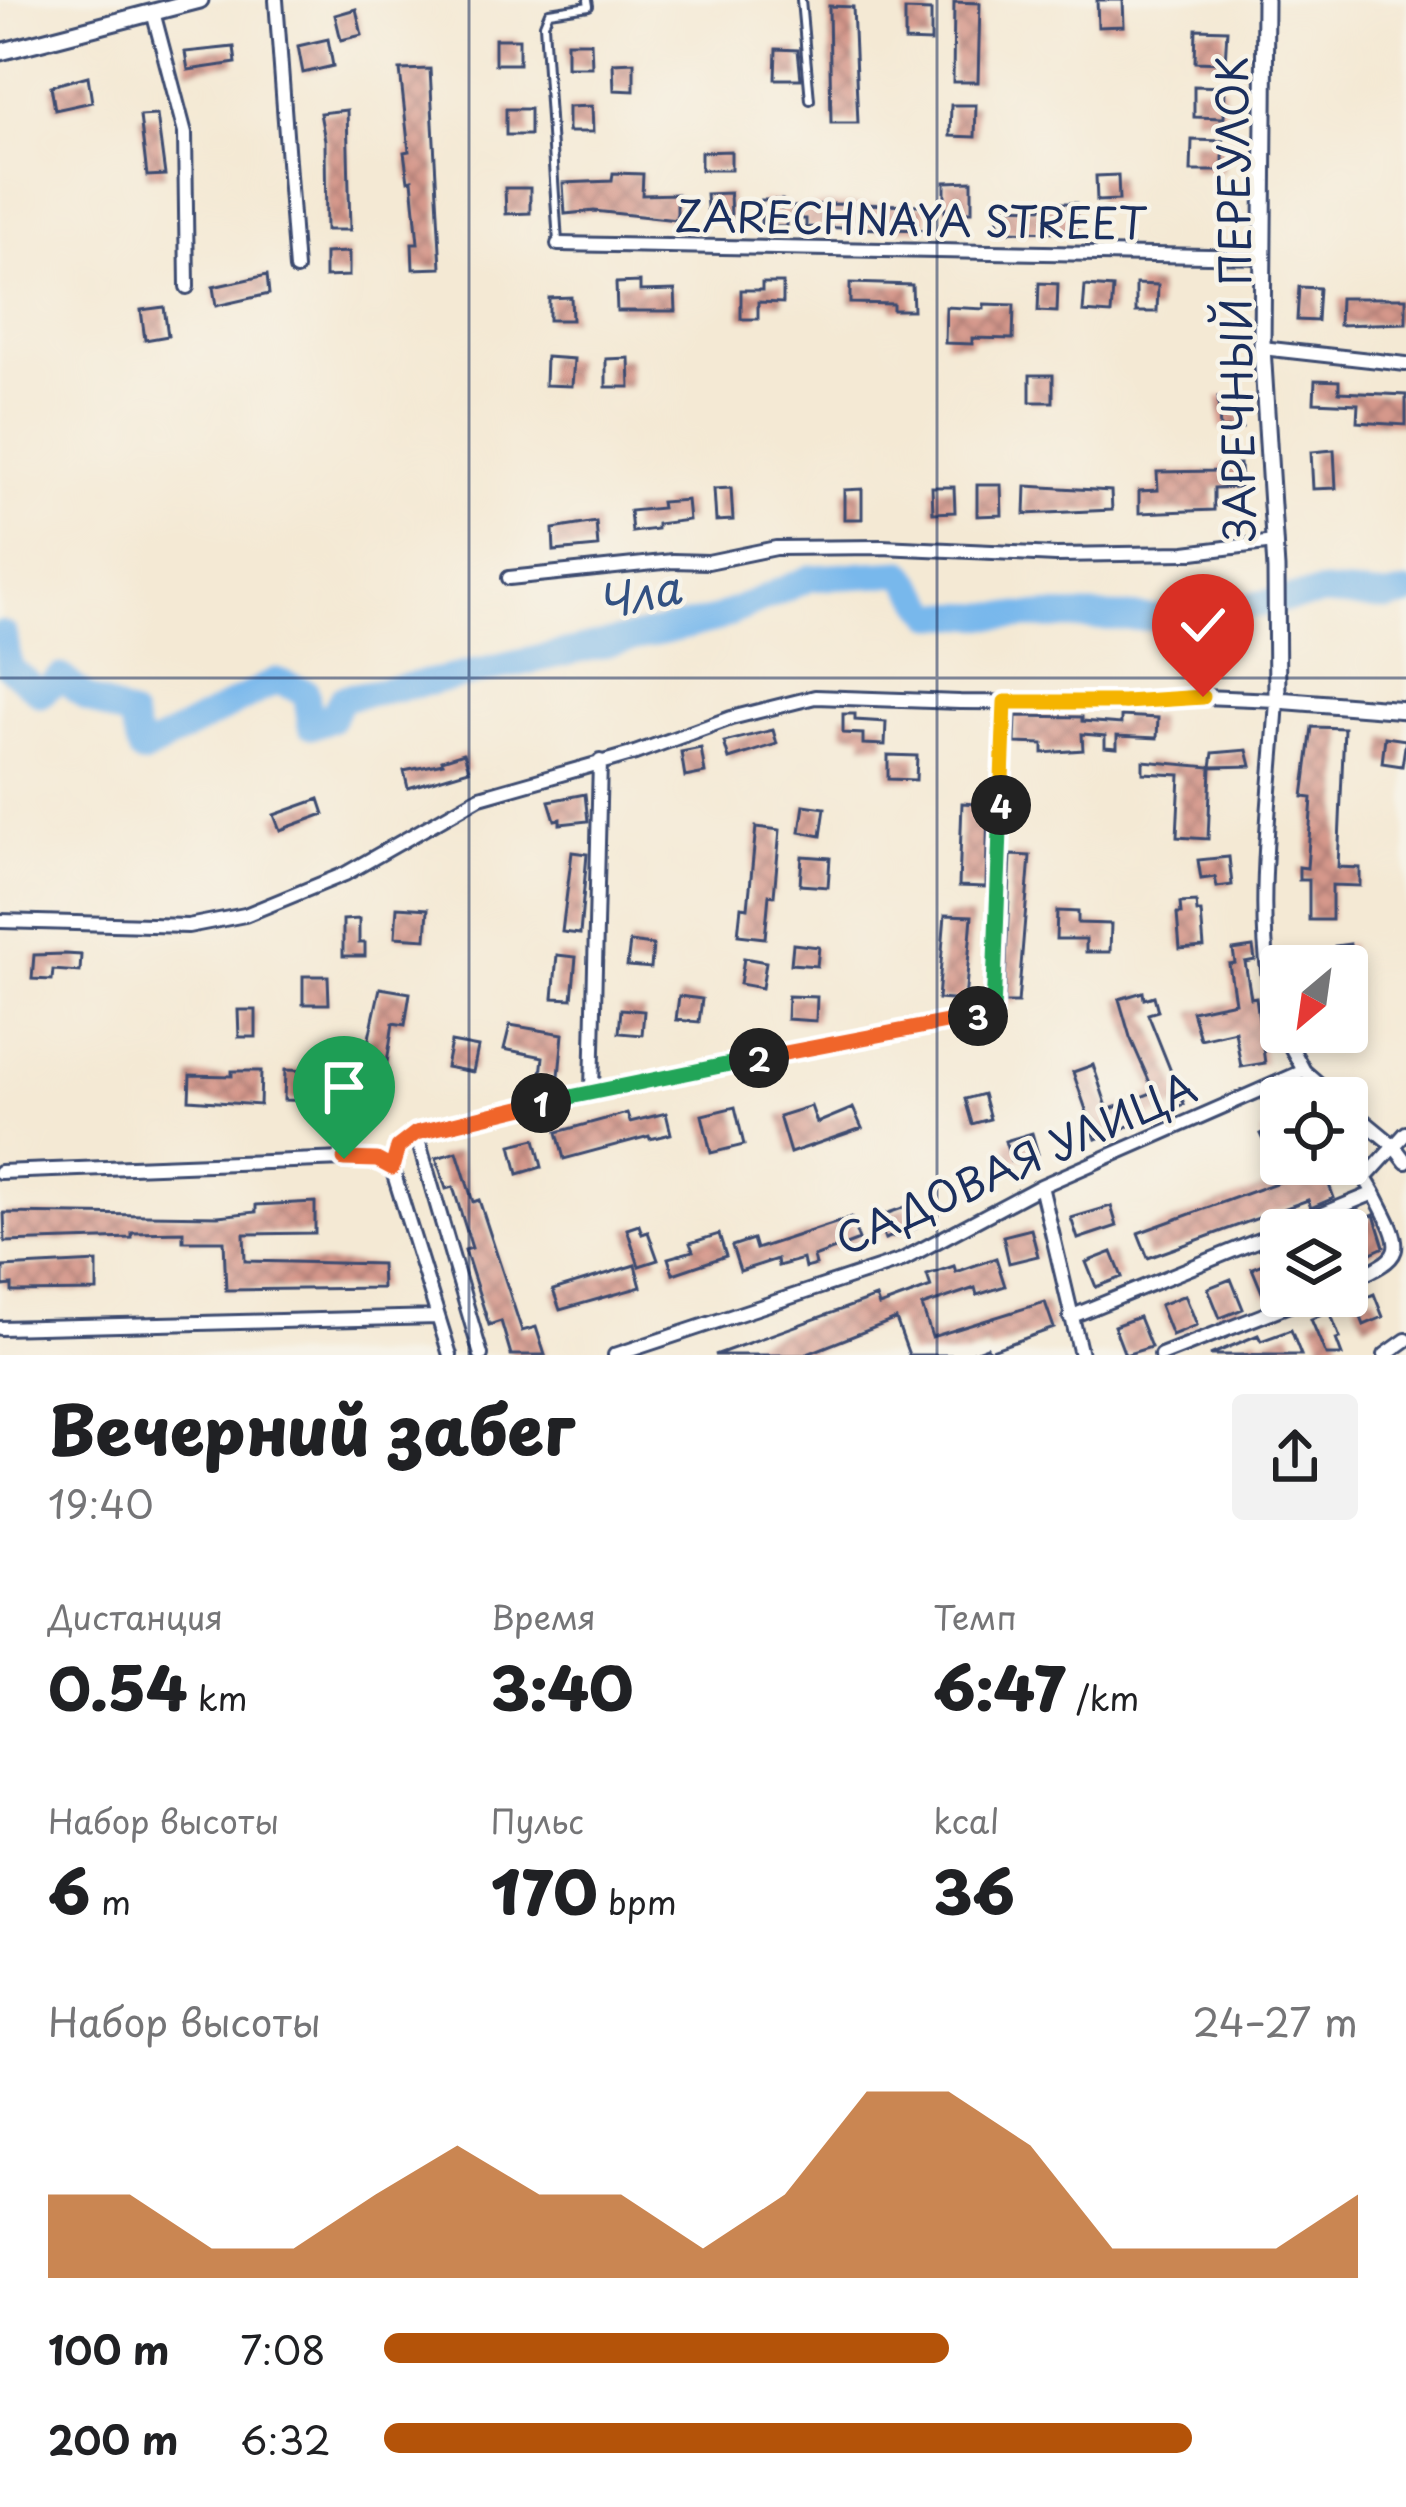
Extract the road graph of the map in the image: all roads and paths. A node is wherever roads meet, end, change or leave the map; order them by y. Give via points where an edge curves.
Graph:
1 (200, 0) edge
2 (276, 0) edge
3 (588, 0) edge
4 (801, 0) edge
5 (1265, 0) edge
6 (153, 12) junction
7 (0, 52) edge
8 (810, 100) dead end
9 (558, 244) joint
10 (1263, 257) junction
11 (296, 269) dead end
12 (187, 287) dead end
13 (1262, 348) junction
14 (1406, 364) edge
15 (1274, 542) junction
16 (509, 578) dead end
17 (1277, 700) junction
18 (1005, 702) junction
19 (1406, 710) edge
20 (600, 761) junction
21 (0, 921) edge
22 (1268, 945) edge
23 (1295, 1053) edge
24 (1304, 1071) junction
25 (1311, 1077) edge
26 (592, 1091) junction
27 (1368, 1124) edge
28 (416, 1133) junction
29 (1406, 1133) edge
30 (1393, 1145) junction
31 (1406, 1162) edge
32 (392, 1168) junction
33 (0, 1172) edge
34 (1368, 1174) edge
35 (1368, 1183) edge
36 (1041, 1186) junction
37 (1374, 1193) junction
38 (1334, 1209) edge
39 (1260, 1239) edge
40 (1368, 1274) edge
41 (1260, 1316) edge
42 (438, 1317) junction
43 (1070, 1317) junction
44 (0, 1328) edge
45 (1406, 1340) edge
46 (1077, 1354) edge
47 (450, 1355) edge
48 (481, 1355) edge
49 (616, 1355) edge
50 (1162, 1355) edge
51 (1384, 1355) edge

1 - 6 street
2 - 11 street
3 - 9 lane via 549,12 544,24
4 - 8 lane
5 - 10 street, ЗАРЕЧНЫЙ ПЕРЕУЛОК
6 - 7 street
6 - 12 street via 185,133
9 - 10 street, ZARECHNAYA STREET
10 - 13 street, ЗАРЕЧНЫЙ ПЕРЕУЛОК
13 - 14 street
13 - 15 street, ЗАРЕЧНЫЙ ПЕРЕУЛОК
15 - 16 street via 1056,555 776,548 708,562
15 - 17 street, ЗАРЕЧНЫЙ ПЕРЕУЛОК
17 - 18 street
17 - 19 street
17 - 22 street, ЗАРЕЧНЫЙ ПЕРЕУЛОК
18 - 20 street via 814,697
18 - 26 street via 993,1013
20 - 21 street via 480,797 345,874 245,915 188,926
20 - 26 street
23 - 24 street, ЗАРЕЧНЫЙ ПЕРЕУЛОК
24 - 25 street
24 - 36 street, САДОВАЯ УЛИЦА
26 - 28 street
27 - 30 street
28 - 32 street via 398,1147
28 - 48 street
29 - 30 street
30 - 31 street
30 - 34 street
32 - 33 street via 344,1159
32 - 42 street
35 - 37 street
36 - 43 street
36 - 49 street, САДОВАЯ УЛИЦА via 902,1260
37 - 38 street
37 - 40 street via 1402,1248 1392,1265
39 - 43 street
41 - 50 street
42 - 44 street
42 - 47 street
43 - 46 street
45 - 51 street

